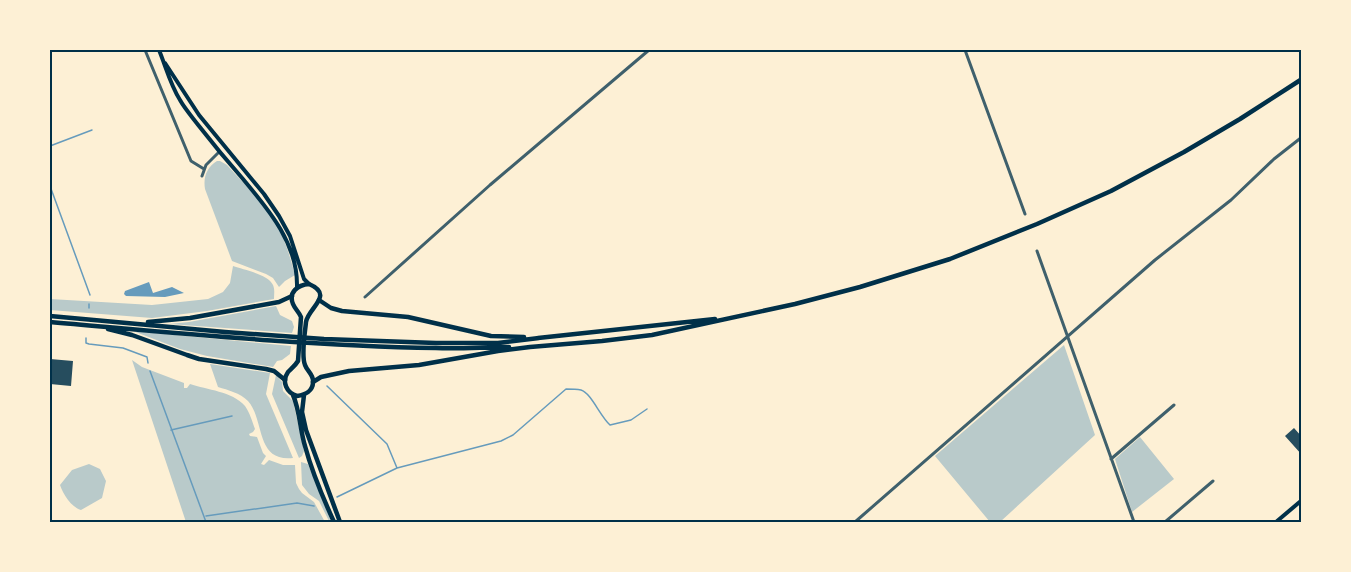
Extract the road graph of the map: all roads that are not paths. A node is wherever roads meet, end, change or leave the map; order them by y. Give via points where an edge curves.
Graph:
1 (145, 50) edge
2 (159, 50) edge
3 (649, 50) edge
4 (965, 50) edge
5 (162, 57) junction
6 (1302, 77) edge
7 (1302, 137) edge
8 (224, 147) junction
9 (219, 152) junction
10 (204, 169) junction
11 (202, 176) dead end
12 (1025, 214) dead end
13 (1037, 251) dead end
14 (309, 284) junction
15 (297, 287) junction
16 (292, 296) junction
17 (365, 297) dead end
18 (319, 300) junction
19 (50, 316) edge
20 (732, 317) junction
21 (303, 321) junction
22 (50, 322) edge
23 (133, 323) junction
24 (94, 326) junction
25 (1067, 337) junction
26 (539, 338) junction
27 (278, 339) junction
28 (324, 341) junction
29 (530, 346) junction
30 (285, 380) junction
31 (313, 382) junction
32 (293, 395) junction
33 (304, 395) junction
34 (1174, 405) dead end
35 (1111, 459) junction
36 (1213, 481) dead end
37 (1302, 500) edge
38 (334, 522) edge
39 (340, 522) edge
40 (855, 522) edge
41 (1134, 522) edge
42 (1165, 522) edge
43 (1276, 522) edge

1 - 10 street via 191,161
2 - 5 main road
3 - 17 street
4 - 12 street
5 - 8 main road
5 - 9 main road via 180,101
6 - 20 main road via 1173,158 1037,224 950,259 795,304
7 - 25 street
8 - 9 main road
8 - 14 main road via 284,223
9 - 10 street
9 - 15 main road via 279,224 291,251
10 - 11 street
13 - 25 street
14 - 15 main road
14 - 18 main road via 319,292
15 - 16 main road
16 - 21 main road
16 - 23 main road via 279,302 190,318
18 - 21 main road
18 - 26 main road via 342,311 408,317 491,336
19 - 23 main road
20 - 26 main road
20 - 29 main road via 652,335
21 - 30 main road via 298,361
21 - 31 main road via 304,360
22 - 24 main road
23 - 27 main road
24 - 27 main road
24 - 30 main road via 132,335 187,356 274,371
25 - 35 street
25 - 40 street
26 - 28 main road via 498,343
27 - 28 main road
28 - 29 main road via 439,348
29 - 31 main road via 427,364 349,371
30 - 32 main road
31 - 33 main road
32 - 33 main road
32 - 38 main road via 308,457
33 - 39 main road via 306,430
34 - 35 street
35 - 41 street
36 - 42 street
37 - 43 main road

